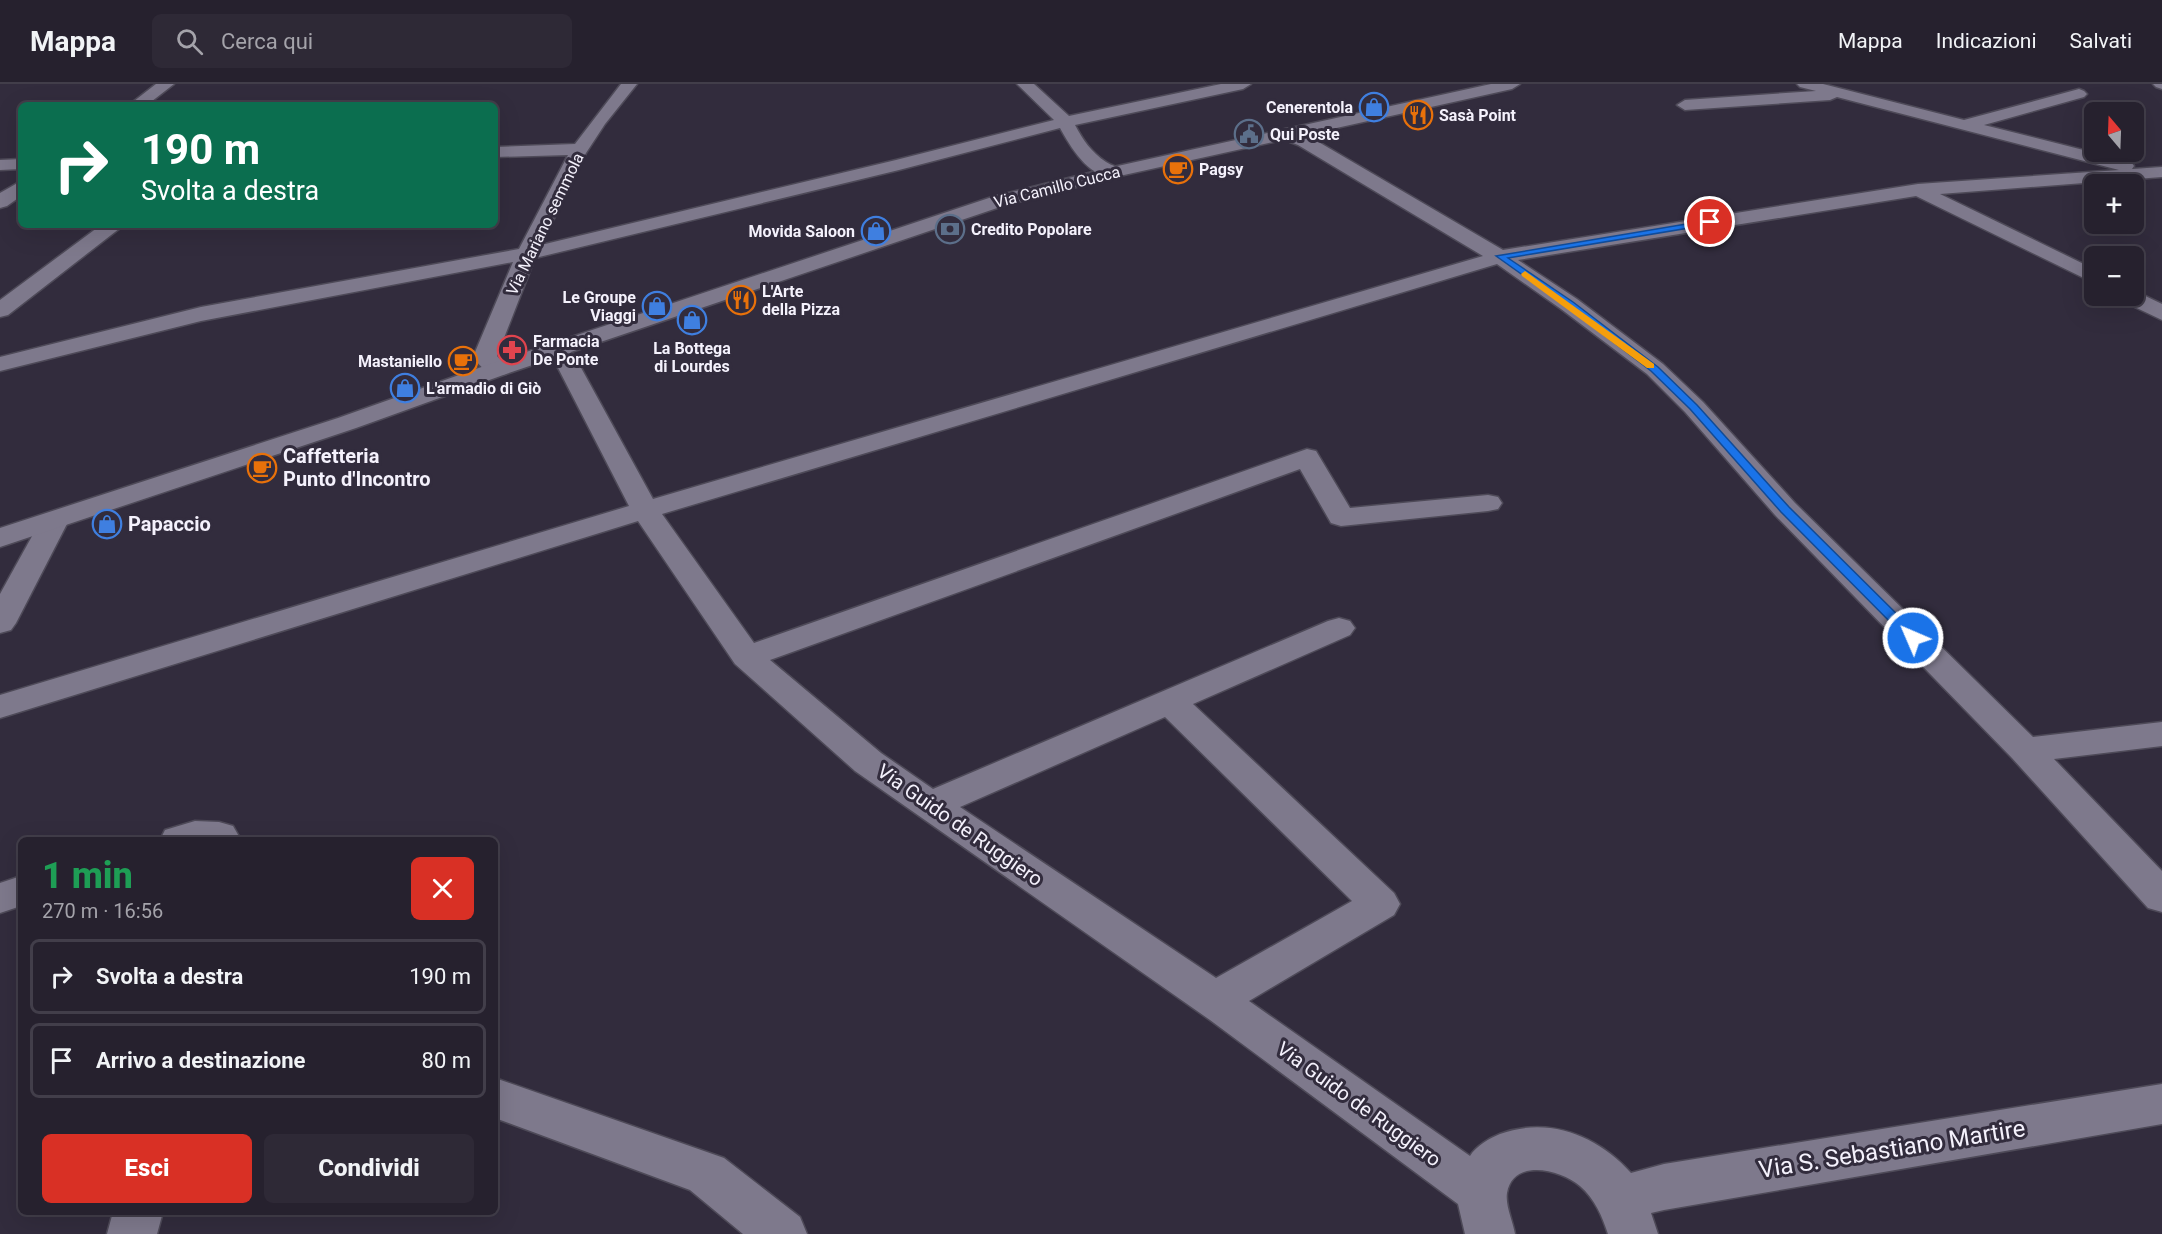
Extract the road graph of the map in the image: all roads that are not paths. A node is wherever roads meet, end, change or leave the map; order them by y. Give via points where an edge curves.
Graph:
1 (166, 84) edge
2 (629, 84) edge
3 (1024, 84) edge
4 (1243, 84) edge
5 (1512, 84) edge
6 (1805, 84) edge
7 (1843, 89) edge
8 (2079, 94) dead end
9 (141, 102) edge
10 (1685, 105) dead end
11 (1065, 122) junction
12 (1965, 125) junction
13 (1286, 134) junction
14 (580, 149) junction
15 (498, 152) edge
16 (18, 164) edge
17 (0, 165) edge
18 (1113, 172) junction
19 (2159, 178) edge
20 (18, 189) edge
21 (1918, 189) junction
22 (0, 202) edge
23 (110, 228) edge
24 (526, 254) junction
25 (1500, 256) junction
26 (2084, 272) edge
27 (2144, 303) edge
28 (0, 310) edge
29 (2162, 313) edge
30 (554, 351) junction
31 (0, 364) edge
32 (498, 369) junction
33 (1488, 503) dead end
34 (645, 510) junction
35 (55, 520) junction
36 (0, 538) edge
37 (0, 623) edge
38 (1338, 628) dead end
39 (747, 657) junction
40 (1169, 701) junction
41 (0, 707) edge
42 (2162, 734) edge
43 (2025, 750) junction
44 (930, 805) junction
45 (189, 837) edge
46 (220, 837) edge
47 (18, 892) edge
48 (2162, 897) edge
49 (0, 898) edge
50 (1214, 1000) junction
51 (498, 1099) edge
52 (2162, 1104) edge
53 (1485, 1213) edge
54 (137, 1215) edge
55 (1628, 1216) edge
56 (132, 1234) edge
57 (783, 1234) edge

1 - 9 street
2 - 14 street, Via Mariano semmola
3 - 11 street
4 - 11 street
5 - 13 street, Via Camillo Cucca
6 - 7 street
7 - 10 street
7 - 12 street
8 - 12 street
11 - 18 street via 1080,148 1101,167
11 - 24 street
12 - 19 street
13 - 18 street, Via Camillo Cucca
13 - 25 street
14 - 15 street
14 - 24 street, Via Mariano semmola
16 - 17 street
18 - 30 street, Via Camillo Cucca via 999,201
19 - 21 street via 2128,174
20 - 22 street
21 - 25 street
21 - 26 street
23 - 28 street
24 - 31 street via 201,314
24 - 32 street, Via Mariano semmola via 485,357
25 - 34 street
25 - 43 street via 1655,369 1785,509
27 - 29 street
30 - 32 street, Via Camillo Cucca
30 - 34 street, Via Guido de Ruggiero via 566,360
32 - 35 street, Via Camillo Cucca
33 - 39 street via 1341,517 1307,457
34 - 39 street, Via Guido de Ruggiero
34 - 41 street
35 - 36 street, Via Camillo Cucca
35 - 37 street
38 - 40 street
39 - 44 street, Via Guido de Ruggiero via 868,762
40 - 44 street
40 - 50 street via 1380,904
42 - 43 street
43 - 48 street
44 - 50 street, Via Guido de Ruggiero
45 - 46 street
47 - 49 street
50 - 53 street, Via Guido de Ruggiero
51 - 57 street via 707,1174
52 - 55 street, Via S. Sebastiano Martire via 1664,1187
53 - 55 street via 1486,1172 1499,1157 1540,1146 1564,1151 1608,1178
54 - 56 street

